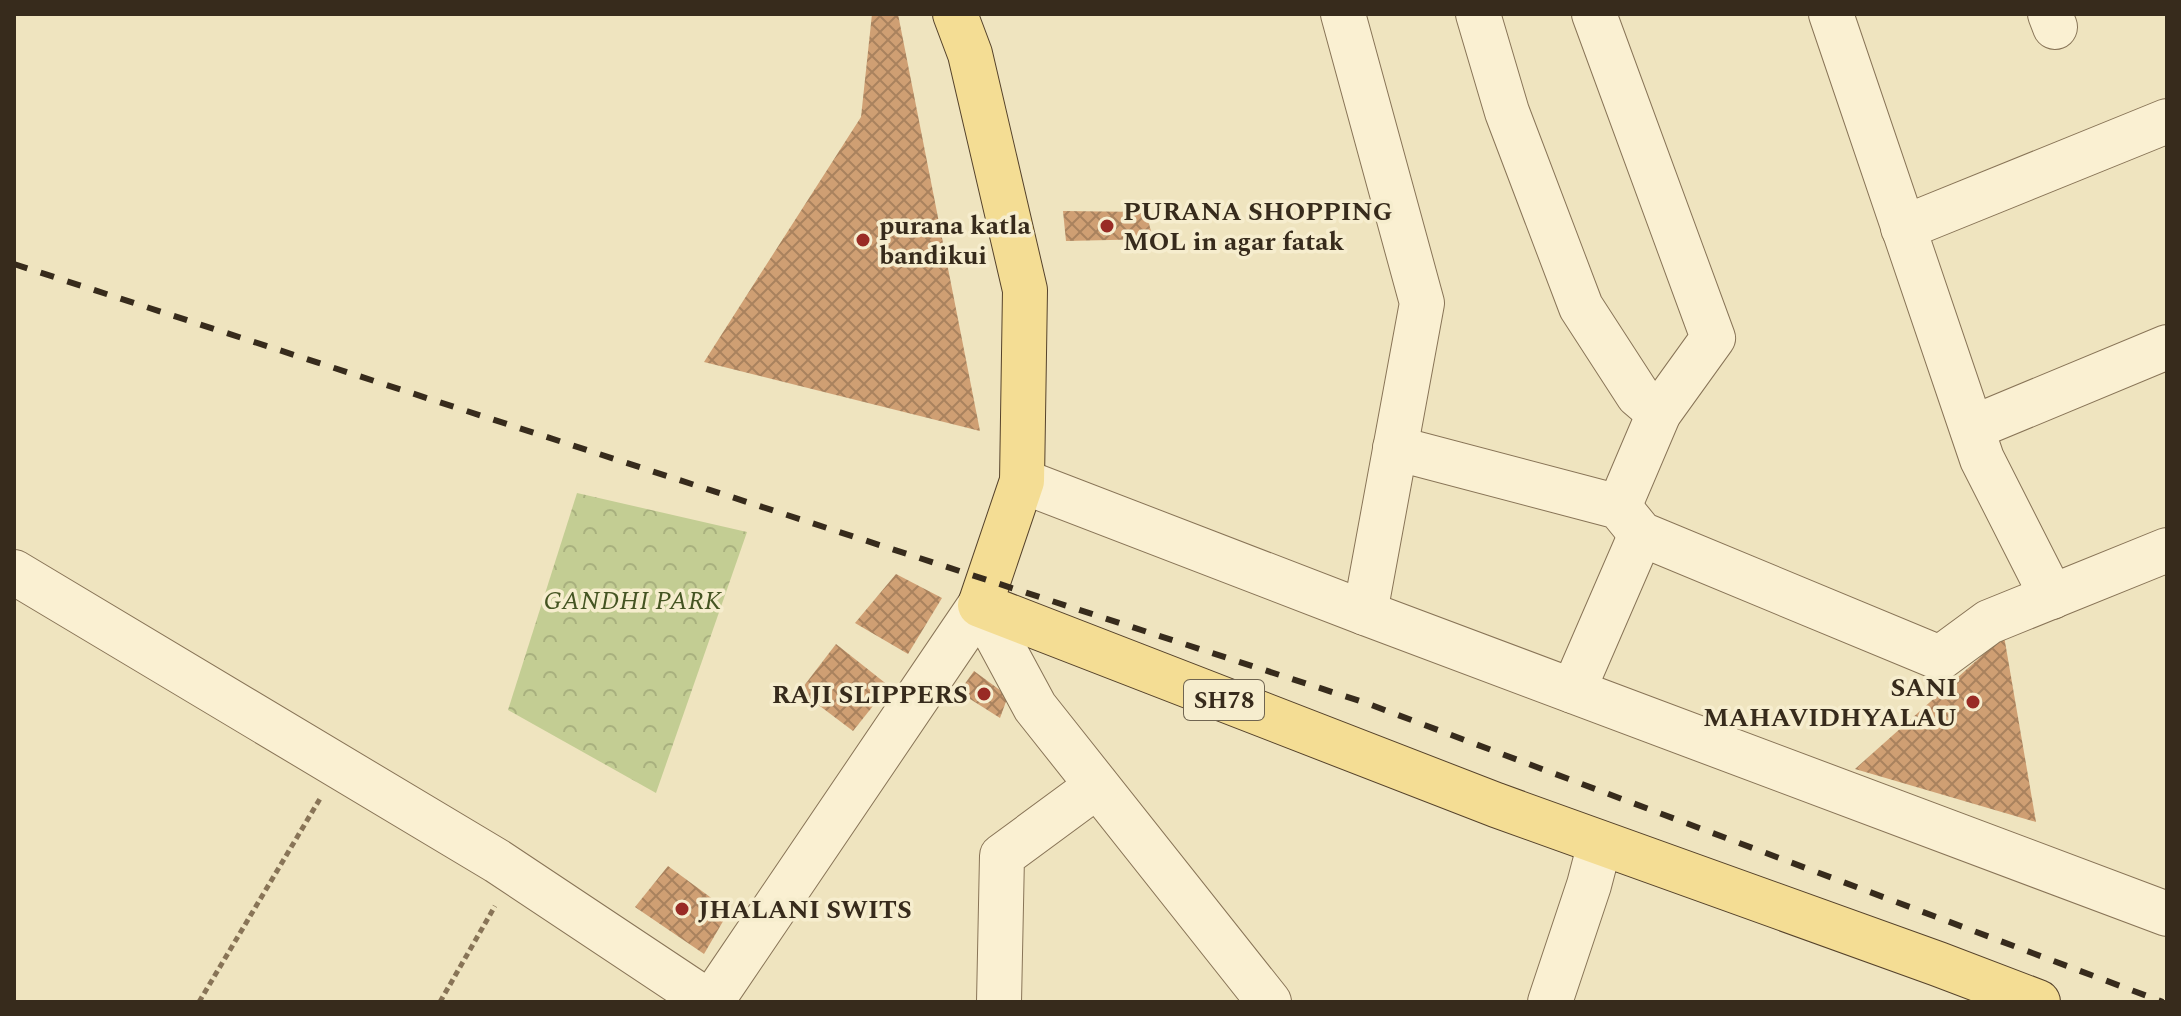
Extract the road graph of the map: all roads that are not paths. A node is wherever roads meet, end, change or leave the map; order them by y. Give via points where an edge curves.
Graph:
1 (955, 14) edge
2 (1343, 14) edge
3 (1478, 14) edge
4 (1594, 14) edge
5 (1831, 14) edge
6 (2167, 121) edge
7 (1903, 228) junction
8 (2167, 347) edge
9 (1659, 413) junction
10 (1972, 428) junction
11 (1395, 448) junction
12 (1022, 481) junction
13 (1630, 520) junction
14 (2167, 550) edge
15 (18, 586) edge
16 (2052, 597) junction
17 (980, 605) junction
18 (1365, 613) junction
19 (1573, 691) junction
20 (1097, 786) junction
21 (1600, 843) junction
22 (2167, 914) edge
23 (710, 1002) edge
24 (999, 1002) edge
25 (1269, 1002) edge
26 (1550, 1002) edge
27 (2038, 1002) edge

1 - 12 main road via 970,54 1025,290
2 - 11 street via 1422,303
3 - 9 street via 1507,112 1581,307 1638,395
4 - 9 street via 1713,338
5 - 7 street
6 - 7 street
7 - 10 street
8 - 10 street
9 - 13 street
10 - 16 street via 1982,459
11 - 13 street
11 - 18 street
12 - 17 main road
12 - 18 street
13 - 16 street via 1940,658 1989,622
13 - 19 street
14 - 16 street
15 - 23 street via 339,767 514,873
17 - 20 street via 1035,707
17 - 21 main road, SH78
17 - 23 street
18 - 19 street
19 - 22 street
20 - 24 street via 1002,856
20 - 25 street
21 - 26 street
21 - 27 main road, SH78

